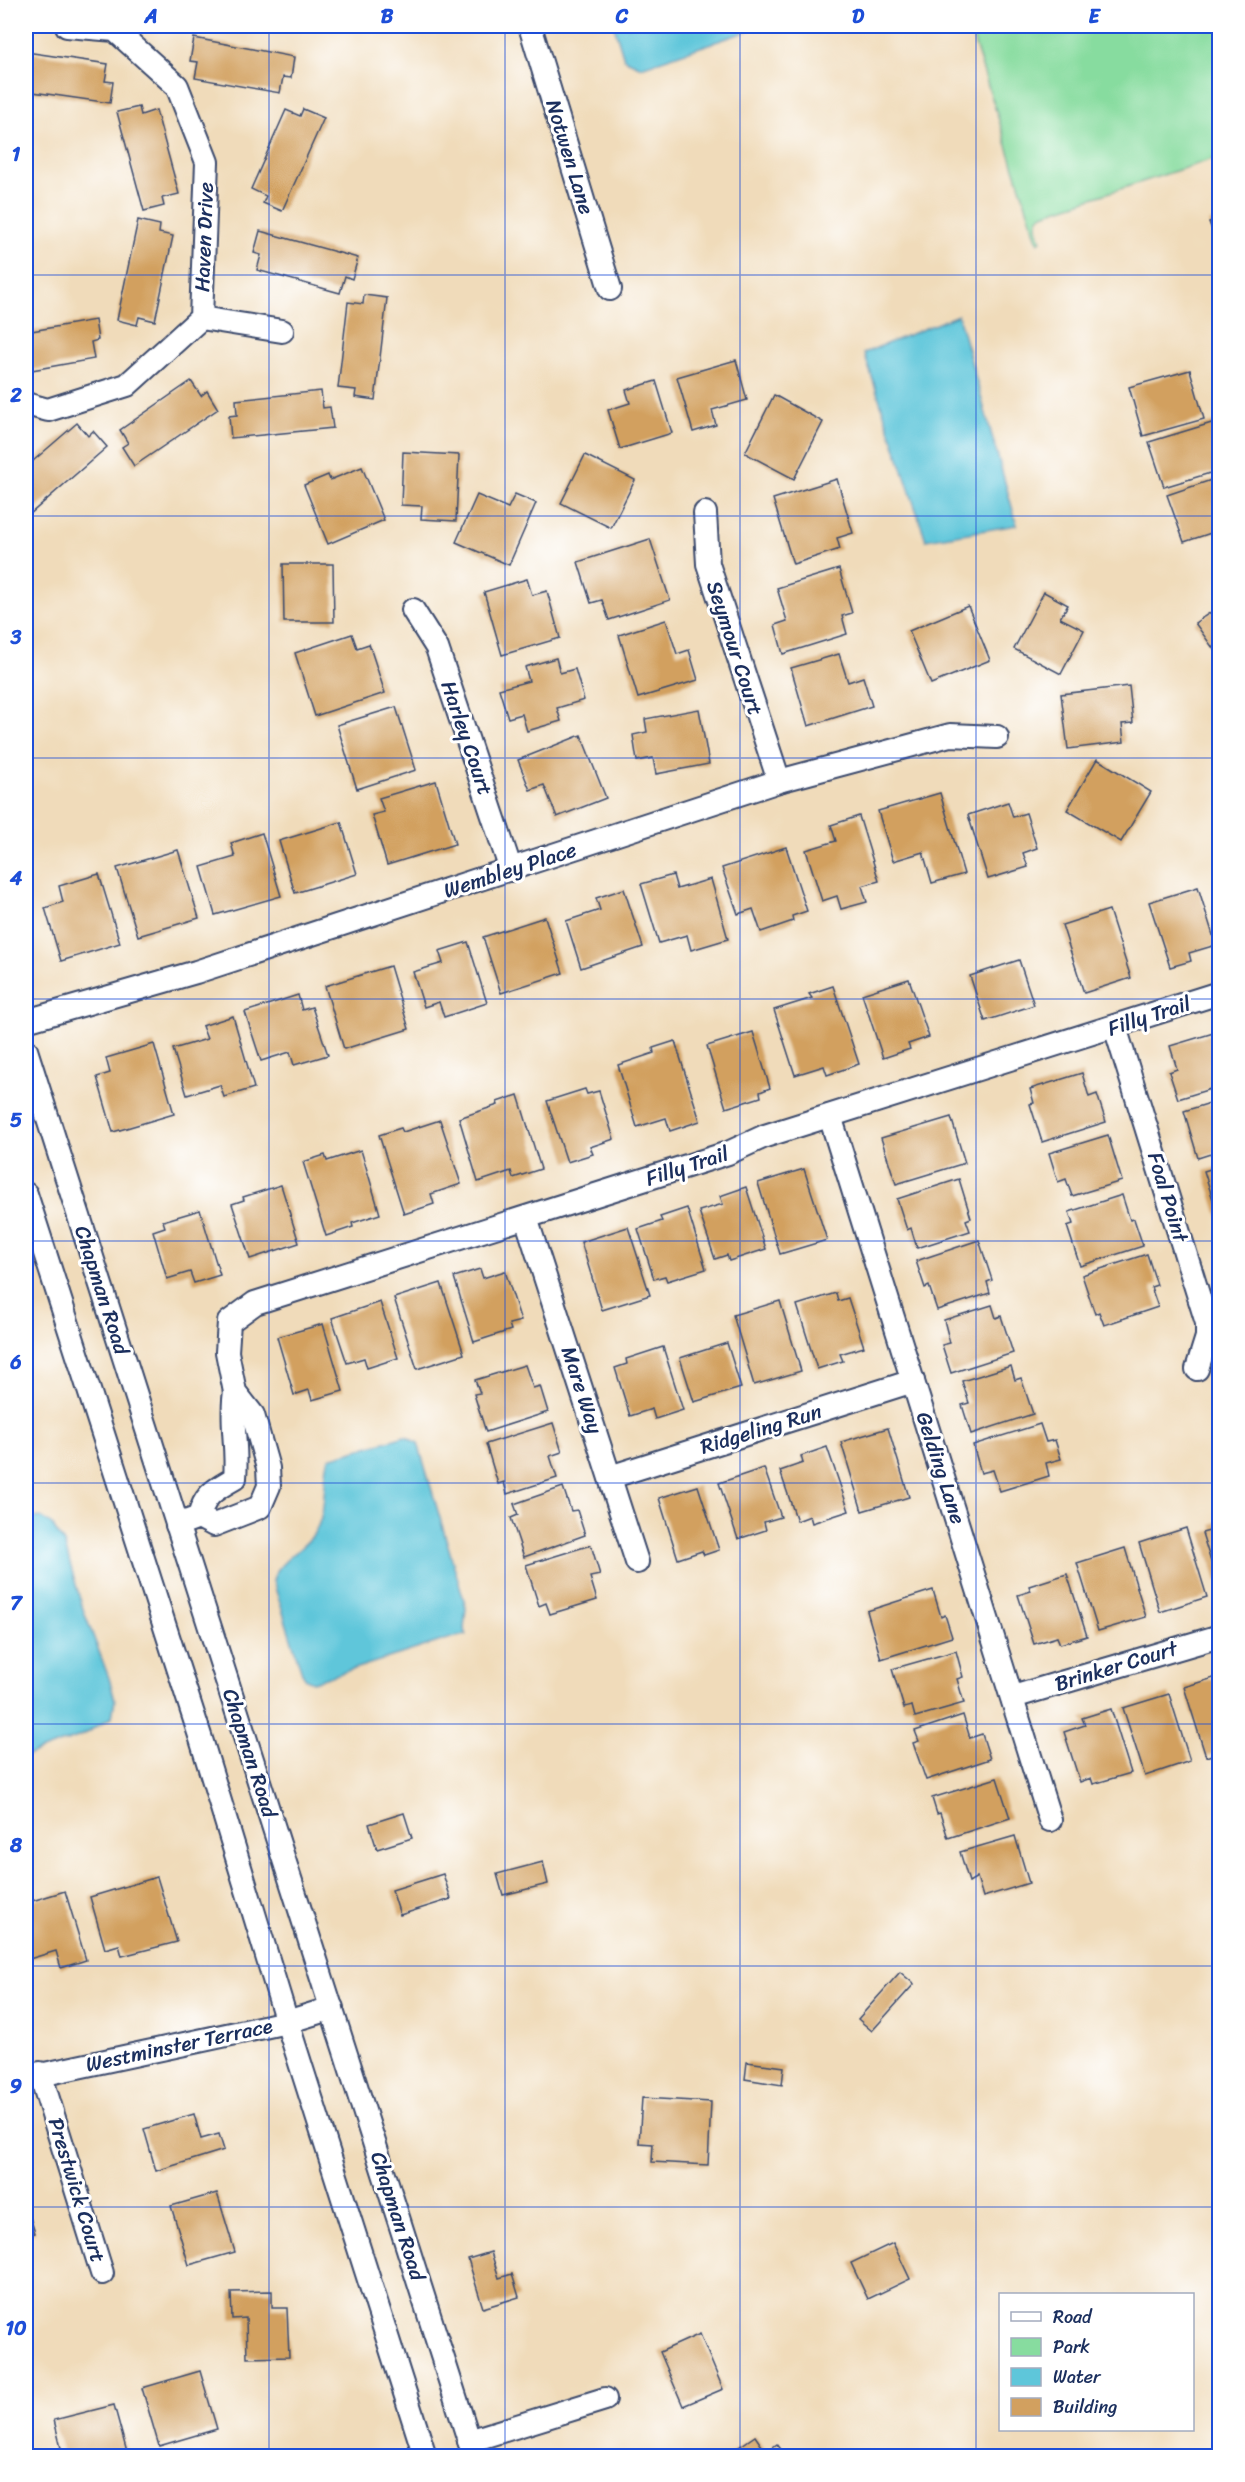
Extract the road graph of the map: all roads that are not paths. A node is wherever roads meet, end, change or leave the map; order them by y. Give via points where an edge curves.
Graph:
1 (67, 26) edge
2 (530, 26) edge
3 (116, 28) edge
4 (610, 289) dead end
5 (201, 318) junction
6 (282, 332) dead end
7 (26, 404) edge
8 (705, 513) dead end
9 (413, 610) dead end
10 (997, 737) dead end
11 (779, 781) junction
12 (512, 870) junction
13 (1216, 994) dead end
14 (26, 1021) edge
15 (1115, 1027) junction
16 (26, 1050) edge
17 (830, 1116) junction
18 (26, 1194) edge
19 (526, 1218) junction
20 (1197, 1369) dead end
21 (913, 1381) junction
22 (236, 1392) junction
23 (610, 1477) junction
24 (235, 1478) junction
25 (260, 1507) junction
26 (199, 1517) junction
27 (177, 1525) junction
28 (637, 1562) dead end
29 (1220, 1636) edge
30 (1013, 1697) junction
31 (1050, 1820) dead end
32 (332, 2008) junction
33 (287, 2022) junction
34 (33, 2076) edge
35 (102, 2273) dead end
36 (604, 2399) dead end
37 (472, 2449) edge
38 (425, 2457) edge

1 - 3 street, Haven Drive
2 - 4 street, Notwen Lane
3 - 5 street, Haven Drive via 177,86 207,162
5 - 6 street
5 - 7 street, Haven Drive via 127,385 48,410
8 - 11 street, Seymour Court via 708,564
9 - 12 street, Harley Court via 437,648
10 - 11 street, Wembley Place via 950,735
11 - 12 street, Wembley Place
12 - 14 street, Wembley Place via 196,972
13 - 15 street, Filly Trail
15 - 17 street, Filly Trail
15 - 20 street, Foal Point via 1207,1323
16 - 27 street, Chapman Road
17 - 19 street, Filly Trail via 765,1136 728,1154
17 - 21 street, Gelding Lane
18 - 33 street, Chapman Road via 201,1739
19 - 22 street, Filly Trail via 255,1303 229,1322 227,1352
19 - 23 street, Mare Way
21 - 23 street, Ridgeling Run
21 - 30 street, Gelding Lane
22 - 24 street via 232,1411
22 - 25 street via 253,1415 268,1468 269,1486
23 - 28 street, Mare Way
24 - 25 street
24 - 26 street via 203,1502
25 - 26 street via 214,1525
26 - 27 street
27 - 32 street, Chapman Road
29 - 30 street, Brinker Court
30 - 31 street, Gelding Lane
32 - 33 street, Westminster Terrace
32 - 37 street, Chapman Road
33 - 34 street, Westminster Terrace
33 - 38 street, Chapman Road
34 - 35 street, Prestwick Court
36 - 37 street

